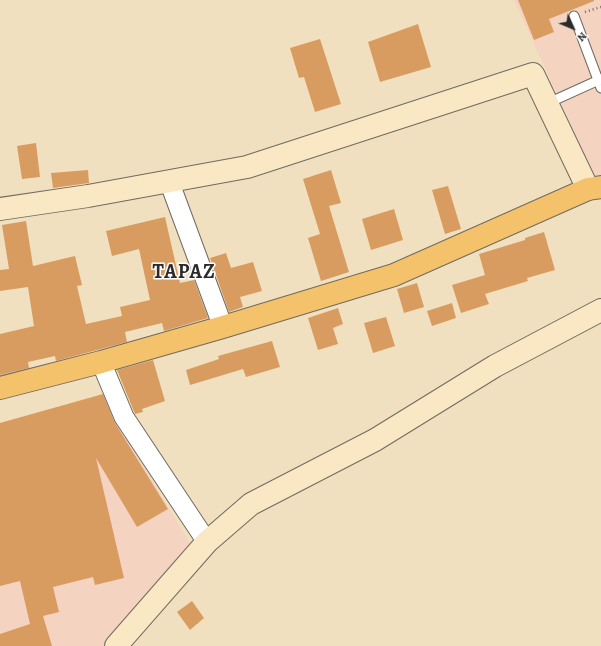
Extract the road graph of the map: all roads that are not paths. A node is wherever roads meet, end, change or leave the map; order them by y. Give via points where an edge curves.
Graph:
1 (574, 16) dead end
2 (600, 82) edge
3 (546, 104) junction
4 (169, 181) junction
5 (594, 188) edge
6 (0, 209) edge
7 (601, 310) edge
8 (223, 327) junction
9 (101, 362) junction
10 (0, 388) edge
11 (207, 542) junction
12 (116, 646) edge

1 - 2 lane
2 - 3 lane
3 - 4 street via 533,74 247,167
3 - 5 street
4 - 6 street
4 - 8 street
5 - 8 main road via 394,275
7 - 11 street via 495,366 375,440 251,504
8 - 9 main road
9 - 10 main road
9 - 11 street via 124,417
11 - 12 street

